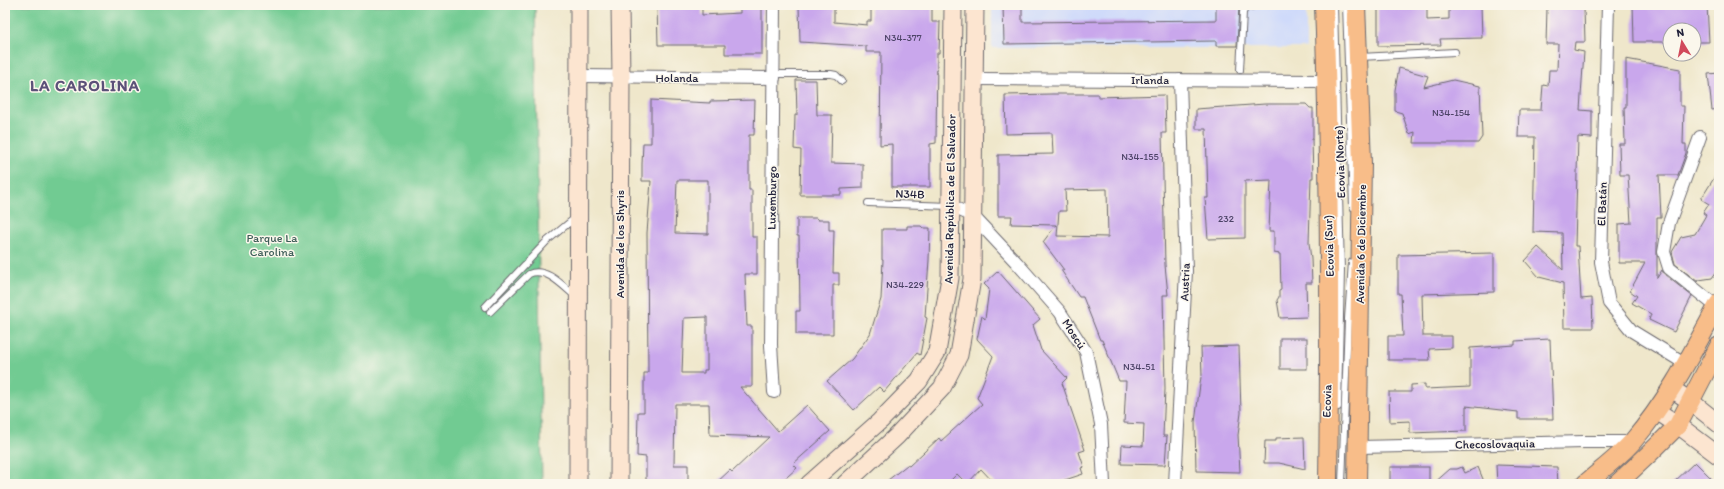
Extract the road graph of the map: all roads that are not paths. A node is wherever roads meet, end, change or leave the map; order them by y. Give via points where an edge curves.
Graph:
1 (579, 5) edge
2 (620, 5) edge
3 (774, 5) edge
4 (953, 5) edge
5 (975, 5) edge
6 (1261, 5) edge
7 (1324, 5) edge
8 (1334, 5) edge
9 (1346, 5) edge
10 (1356, 5) edge
11 (1608, 5) edge
12 (1454, 52) dead end
13 (1358, 57) junction
14 (1240, 70) dead end
15 (580, 76) junction
16 (774, 76) junction
17 (621, 78) junction
18 (974, 79) junction
19 (1180, 80) junction
20 (842, 81) dead end
21 (1327, 81) junction
22 (1700, 137) dead end
23 (868, 203) dead end
24 (951, 206) junction
25 (578, 214) junction
26 (1353, 215) dead end
27 (973, 216) junction
28 (1352, 252) dead end
29 (578, 299) junction
30 (1718, 305) edge
31 (485, 307) dead end
32 (490, 312) dead end
33 (1340, 318) joint
34 (1719, 346) edge
35 (1686, 364) junction
36 (1672, 389) junction
37 (774, 392) dead end
38 (1690, 401) junction
39 (1657, 411) junction
40 (1337, 413) dead end
41 (1719, 424) edge
42 (1678, 425) junction
43 (1632, 442) junction
44 (1359, 447) junction
45 (1719, 456) edge
46 (578, 484) edge
47 (620, 484) edge
48 (809, 484) edge
49 (844, 484) edge
50 (1104, 484) edge
51 (1175, 484) edge
52 (1328, 484) edge
53 (1342, 484) edge
54 (1358, 484) edge
55 (1585, 484) edge
56 (1617, 484) edge

1 - 15 main road
2 - 17 main road, Avenida de los Shyris
3 - 16 street, Luxemburgo
4 - 24 main road, Avenida República de El Salvador
5 - 18 main road, Avenida República de El Salvador
6 - 14 lane via 1247,7 1243,12
7 - 21 main road
8 - 33 lane, Ecovia (Sur)
9 - 26 lane, Ecovia (Norte)
10 - 13 main road, Avenida 6 de Diciembre
11 - 35 street, El Batán via 1601,262 1609,303 1632,331
12 - 13 lane
13 - 44 main road, Avenida 6 de Diciembre via 1362,163
15 - 17 street, Holanda
15 - 25 main road
16 - 17 street, Holanda
16 - 20 lane via 831,74
16 - 37 street, Luxemburgo via 771,345
17 - 47 main road, Avenida de los Shyris
18 - 19 street, Irlanda
18 - 27 main road, Avenida República de El Salvador
19 - 21 street, Irlanda
19 - 51 street, Austria via 1186,271
21 - 52 main road via 1330,318
22 - 30 street via 1669,223 1664,252 1669,268
23 - 24 lane, N34B
24 - 27 street
24 - 48 main road, Avenida República de El Salvador via 950,278 937,352 919,381 880,421
25 - 29 main road
25 - 31 lane via 547,241
27 - 49 main road, Avenida República de El Salvador via 972,279 959,355 942,388 897,436
27 - 50 street, Moscú via 1060,312 1086,352 1101,424
28 - 53 lane, Ecovia
29 - 32 lane via 549,276 534,272
29 - 46 main road
30 - 35 main road
33 - 40 lane, Ecovia
34 - 38 main road
35 - 36 main road
36 - 38 main road
36 - 39 main road
38 - 41 main road
38 - 42 main road
39 - 42 main road
39 - 43 main road
42 - 45 main road
42 - 56 main road
43 - 44 street, Checoslovaquia
43 - 55 main road
44 - 54 main road, Avenida 6 de Diciembre

